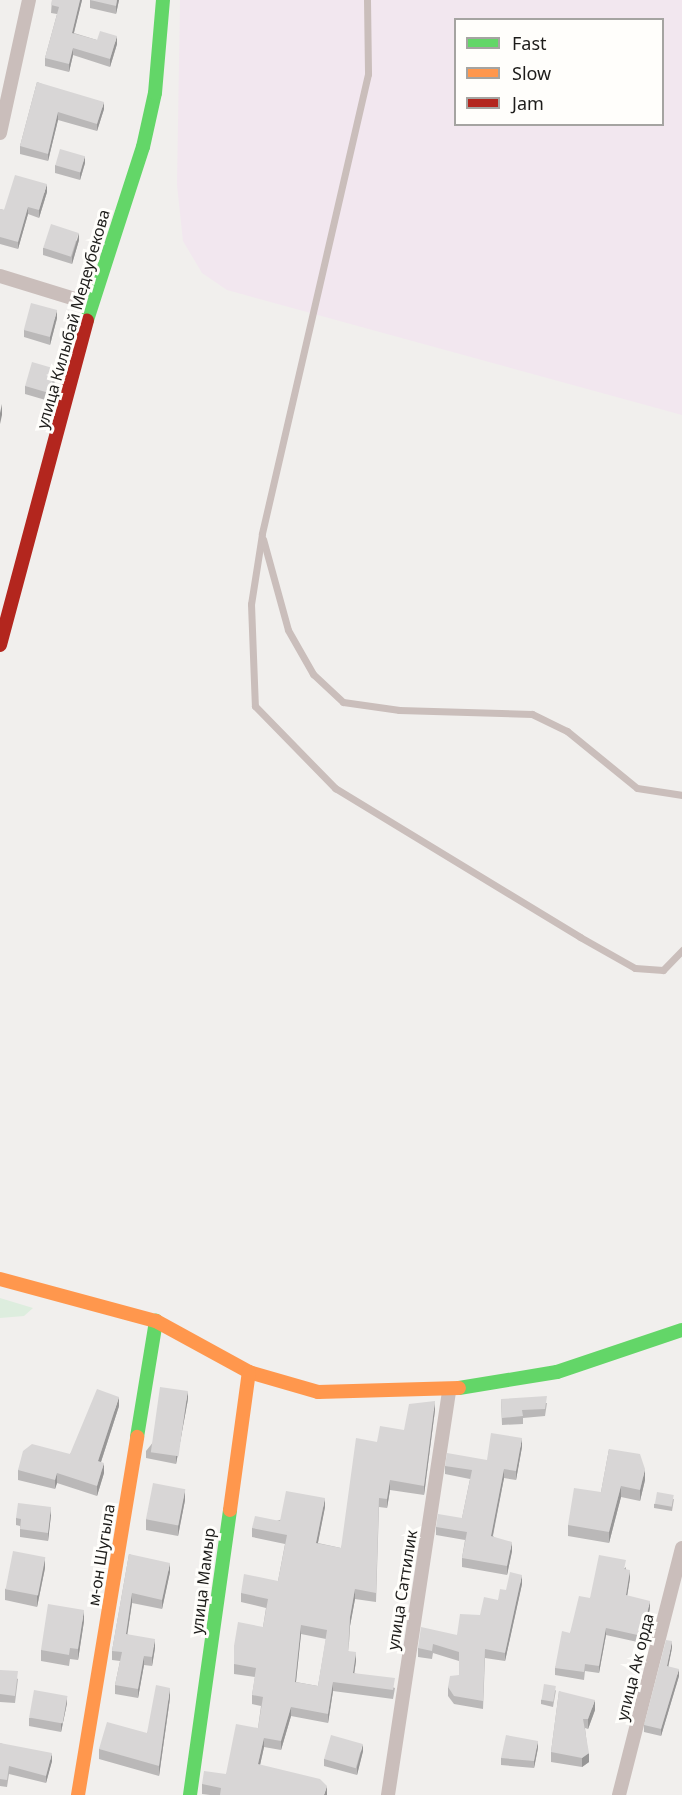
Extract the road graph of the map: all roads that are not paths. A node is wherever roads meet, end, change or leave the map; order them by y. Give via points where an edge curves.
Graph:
1 (29, 0) edge
2 (163, 0) edge
3 (366, 0) edge
4 (0, 133) edge
5 (0, 276) edge
6 (90, 304) junction
7 (262, 534) junction
8 (0, 645) edge
9 (682, 795) edge
10 (682, 950) edge
11 (0, 1279) edge
12 (156, 1321) junction
13 (682, 1330) edge
14 (249, 1372) junction
15 (449, 1390) junction
16 (682, 1548) edge
17 (78, 1795) edge
18 (190, 1795) edge
19 (388, 1795) edge
20 (619, 1795) edge

1 - 4 street
2 - 6 main road, улица Килыбай Медеубекова via 155,93 143,147
3 - 7 lane via 368,74
5 - 6 street
6 - 8 main road, улица Килыбай Медеубекова
7 - 9 lane via 271,584 288,630 313,674 343,702 399,710 532,714 567,731 637,788
7 - 10 lane via 251,604 255,706 335,788 635,968 663,970
11 - 12 main road
12 - 14 main road
12 - 17 main road, м-он Шугыла
13 - 15 main road via 557,1372
14 - 15 main road via 318,1392
14 - 18 main road, улица Мамыр
15 - 19 street, улица Саттилик
16 - 20 street, улица Ак орда

